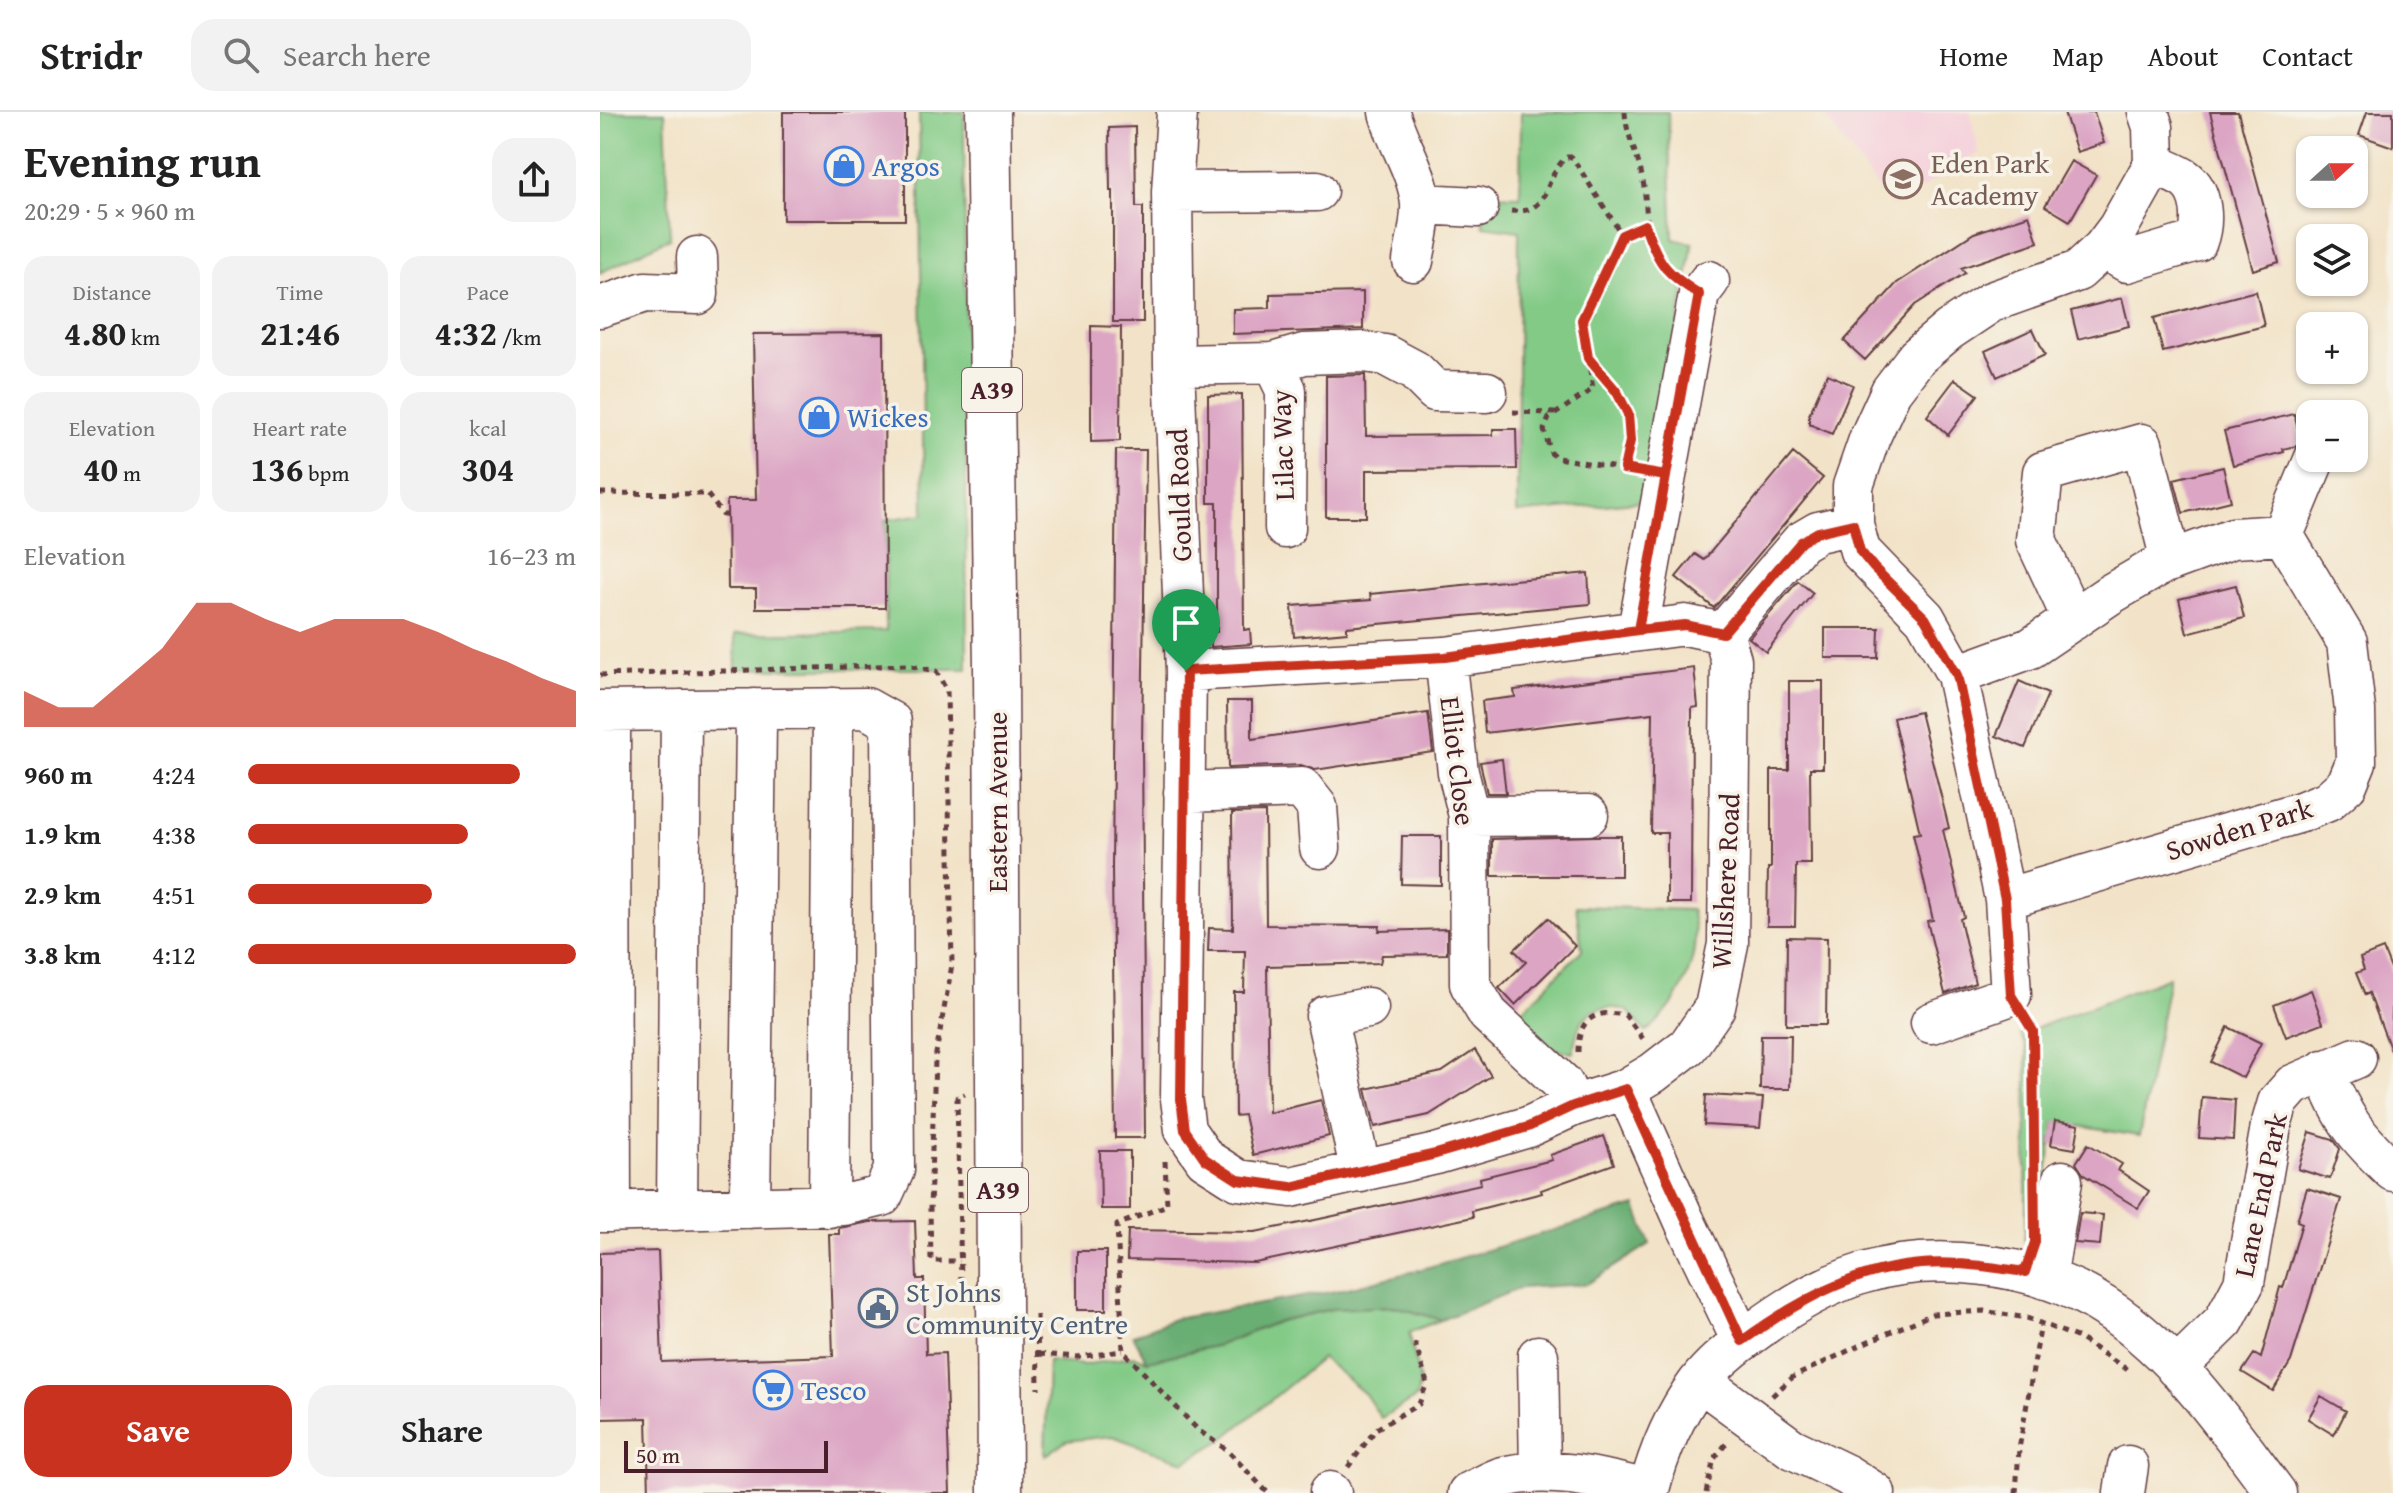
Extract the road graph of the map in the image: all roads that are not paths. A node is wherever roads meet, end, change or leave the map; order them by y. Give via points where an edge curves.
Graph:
1 (988, 112) edge
2 (1177, 112) edge
3 (1389, 112) edge
4 (2148, 112) edge
5 (2154, 164) junction
6 (1317, 191) dead end
7 (1172, 192) junction
8 (1421, 204) junction
9 (1478, 207) road end
10 (2103, 248) junction
11 (697, 257) dead end
12 (1413, 261) dead end
13 (1704, 287) road end
14 (600, 307) edge
15 (1174, 365) junction
16 (1279, 376) junction
17 (1487, 392) dead end
18 (2309, 472) edge
19 (1853, 524) junction
20 (1285, 528) dead end
21 (2283, 535) junction
22 (2171, 561) junction
23 (2073, 620) junction
24 (1638, 630) junction
25 (1723, 633) junction
26 (1445, 657) junction
27 (1186, 671) junction
28 (1957, 675) junction
29 (833, 708) junction
30 (754, 709) junction
31 (681, 710) junction
32 (605, 711) edge
33 (1184, 792) junction
34 (1588, 815) dead end
35 (1469, 816) junction
36 (1320, 848) dead end
37 (2005, 899) junction
38 (605, 929) edge
39 (1368, 1008) dead end
40 (1931, 1023) dead end
41 (1642, 1079) junction
42 (1573, 1106) junction
43 (1205, 1159) joint
44 (2393, 1171) edge
45 (1361, 1172) junction
46 (2048, 1174) road end
47 (829, 1207) junction
48 (750, 1208) junction
49 (677, 1210) junction
50 (605, 1212) edge
51 (2046, 1279) junction
52 (1742, 1341) junction
53 (1538, 1356) dead end
54 (2176, 1368) junction
55 (1700, 1381) junction
56 (1540, 1472) junction
57 (1648, 1492) edge
58 (1000, 1493) edge
59 (1468, 1493) edge
60 (1875, 1493) edge
61 (2276, 1493) edge

1 - 58 main road, Eastern Avenue / A39
2 - 7 street, Gould Road
3 - 8 street
4 - 5 street
5 - 10 street
5 - 10 street via 2187,181 2200,204 2197,241 2127,262
6 - 7 street
7 - 15 street, Gould Road
8 - 9 street
8 - 12 street
10 - 19 street via 2078,271 1991,302 1917,357 1891,391 1870,437 1853,486
11 - 14 street via 698,294 645,292
13 - 24 street
15 - 16 street, Lilac Way
15 - 27 street, Gould Road
16 - 17 street, Lilac Way via 1304,354 1364,352 1385,355 1415,371 1435,391
16 - 20 street, Lilac Way
18 - 21 street
19 - 25 street via 1801,542
19 - 28 street via 1860,551 1925,618
21 - 22 street via 2233,538
21 - 37 street, Sowden Park via 2347,642 2356,762 2347,784 2328,801 2301,812
22 - 23 street
22 - 23 street via 2142,444 2043,472 2036,540
23 - 28 street via 2031,648
24 - 25 street via 1685,625
24 - 26 street
25 - 41 street, Willshere Road via 1731,660 1728,944 1715,1007 1688,1046
26 - 27 street
26 - 35 street, Elliot Close via 1458,772
27 - 33 street, Gould Road
28 - 37 street
29 - 30 street
29 - 47 street
29 - 47 street via 866,708 891,722 894,1170 882,1196
30 - 31 street
30 - 48 street
31 - 32 street
31 - 49 street
32 - 38 street
33 - 36 street via 1302,788 1317,807
33 - 43 street, Gould Road via 1181,1099 1185,1130
34 - 35 street
35 - 42 street, Elliot Close via 1470,984 1488,1014 1563,1084
37 - 40 street via 2011,995
38 - 50 street
39 - 45 street via 1326,1016
41 - 42 street, Willshere Road
41 - 52 street
42 - 45 street, Willshere Road via 1528,1127
43 - 45 street, Willshere Road via 1238,1180 1291,1187
44 - 54 street, Lane End Park via 2357,1137 2336,1102 2340,1064 2293,1085 2278,1102 2271,1126 2244,1283 2224,1321
46 - 51 street
47 - 48 street
48 - 49 street
49 - 50 street
51 - 52 street via 1956,1263 1865,1273 1783,1311
51 - 54 street via 2092,1299 2134,1327
52 - 55 street
53 - 56 street
54 - 61 street via 2208,1401
55 - 57 street via 1662,1448
55 - 60 street via 1791,1448
56 - 57 street via 1589,1476
56 - 59 street via 1502,1478

